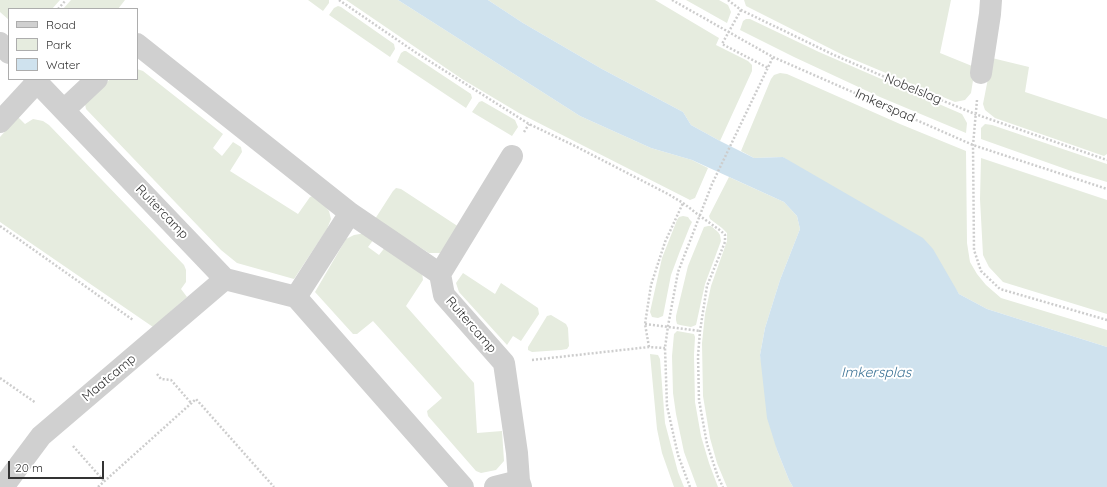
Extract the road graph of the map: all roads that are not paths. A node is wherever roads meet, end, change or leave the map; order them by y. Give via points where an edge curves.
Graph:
1 (991, 0) edge
2 (0, 43) edge
3 (138, 45) edge
4 (8, 52) edge
5 (981, 73) road end
6 (96, 80) edge
7 (36, 81) edge
8 (64, 110) junction
9 (0, 122) edge
10 (512, 156) dead end
11 (350, 213) junction
12 (440, 274) junction
13 (225, 279) junction
14 (296, 297) junction
15 (520, 484) edge
16 (4, 487) edge
17 (463, 487) edge
18 (495, 487) edge

1 - 5 street
2 - 4 street
3 - 11 street
6 - 8 street
7 - 8 street, Ruitercamp
7 - 9 street
8 - 13 street, Ruitercamp
10 - 12 street
11 - 12 street
11 - 14 street
12 - 15 street, Ruitercamp via 444,295 504,363
13 - 14 street
13 - 16 street, Maatcamp via 41,436
14 - 17 street
15 - 18 street, Ruitercamp

